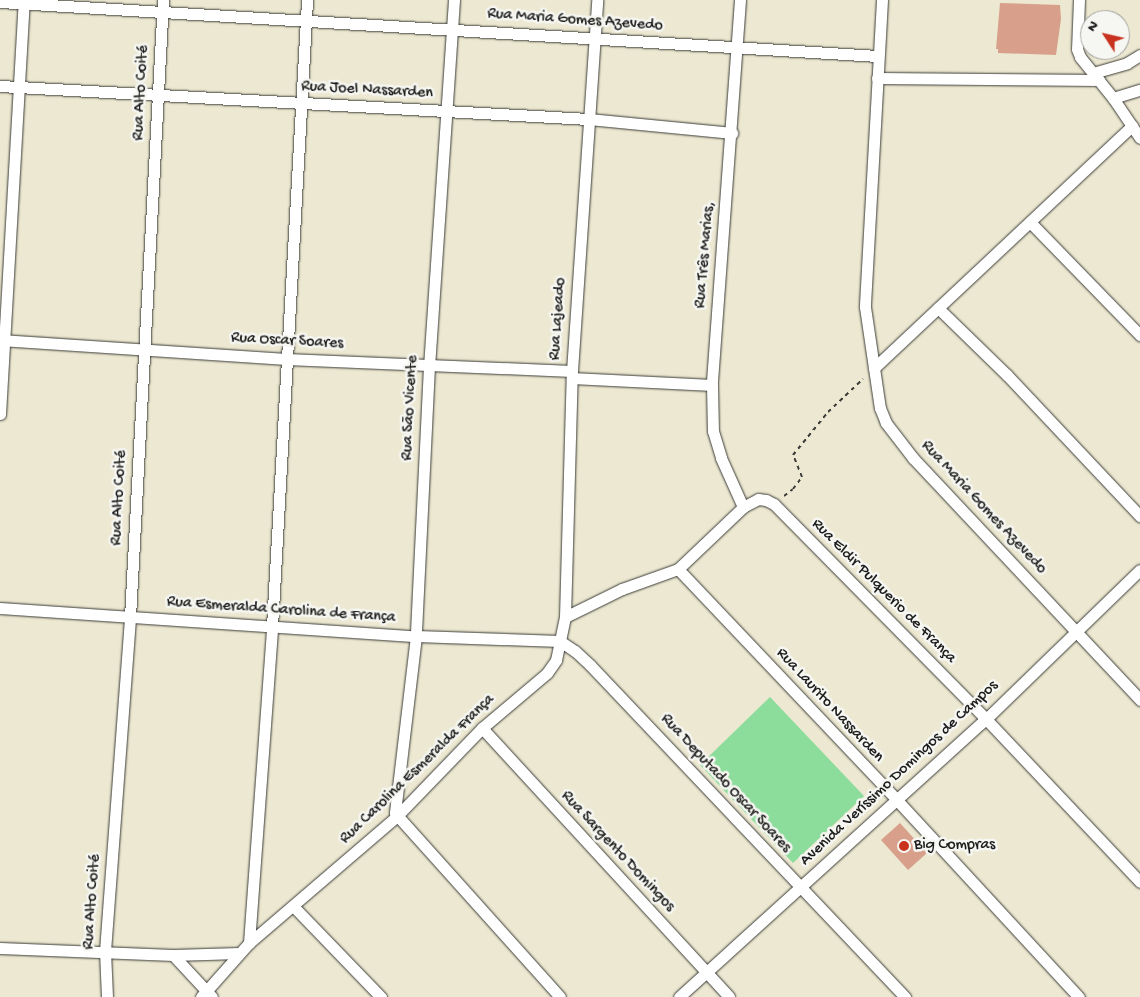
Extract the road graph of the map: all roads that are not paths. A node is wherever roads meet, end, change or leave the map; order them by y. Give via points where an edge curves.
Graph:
1 (308, 0) edge
2 (454, 0) edge
3 (597, 0) edge
4 (740, 0) edge
5 (882, 0) edge
6 (1079, 0) edge
7 (0, 2) edge
8 (24, 2) edge
9 (163, 6) edge
10 (306, 20) junction
11 (452, 29) junction
12 (594, 39) junction
13 (738, 46) junction
14 (1140, 55) edge
15 (878, 56) junction
16 (1096, 77) junction
17 (877, 78) junction
18 (0, 86) edge
19 (19, 87) junction
20 (1140, 90) edge
21 (158, 94) junction
22 (1113, 98) junction
23 (301, 104) junction
24 (445, 111) junction
25 (589, 119) junction
26 (1132, 126) junction
27 (732, 133) junction
28 (1140, 138) edge
29 (1030, 222) junction
30 (938, 308) junction
31 (1140, 335) edge
32 (3, 340) edge
33 (144, 349) junction
34 (286, 360) junction
35 (429, 366) junction
36 (874, 368) junction
37 (572, 374) junction
38 (712, 384) junction
39 (0, 414) edge
40 (743, 507) junction
41 (1140, 516) edge
42 (678, 570) junction
43 (1140, 570) edge
44 (0, 608) edge
45 (130, 616) junction
46 (564, 617) junction
47 (272, 627) junction
48 (1076, 631) junction
49 (416, 636) junction
50 (560, 641) junction
51 (1140, 700) edge
52 (986, 719) junction
53 (482, 728) junction
54 (896, 799) junction
55 (396, 817) junction
56 (1140, 882) edge
57 (801, 888) junction
58 (293, 906) junction
59 (248, 944) junction
60 (0, 948) edge
61 (105, 951) junction
62 (239, 953) junction
63 (173, 955) junction
64 (705, 972) junction
65 (206, 995) edge
66 (108, 997) edge
67 (380, 997) edge
68 (560, 997) edge
69 (679, 997) edge
70 (729, 997) edge
71 (905, 997) edge
72 (1078, 997) edge

1 - 10 street
2 - 11 street, Rua São Vicente
3 - 12 street, Rua Lajeado
4 - 13 street, Rua Três Marias,
5 - 15 street, Rua Maria Gomes Azevedo
6 - 16 street via 1077,49
7 - 8 street, Rua Maria Gomes Azevedo
8 - 9 street, Rua Maria Gomes Azevedo
8 - 19 street
9 - 10 street, Rua Maria Gomes Azevedo
9 - 21 street, Rua Alto Coité
10 - 11 street, Rua Maria Gomes Azevedo
10 - 23 street
11 - 12 street, Rua Maria Gomes Azevedo
11 - 24 street, Rua São Vicente
12 - 13 street, Rua Maria Gomes Azevedo
12 - 25 street, Rua Lajeado
13 - 15 street, Rua Maria Gomes Azevedo
13 - 27 street, Rua Três Marias,
14 - 16 street
15 - 17 street, Rua Maria Gomes Azevedo
16 - 17 street
16 - 22 street
17 - 36 street, Rua Maria Gomes Azevedo via 865,307
18 - 19 street, Rua Joel Nassarden
19 - 21 street, Rua Joel Nassarden
19 - 32 street
20 - 22 street
21 - 23 street, Rua Joel Nassarden
21 - 33 street, Rua Alto Coité
22 - 26 street
23 - 24 street, Rua Joel Nassarden
23 - 34 street
24 - 25 street, Rua Joel Nassarden
24 - 35 street, Rua São Vicente
25 - 27 street, Rua Joel Nassarden
25 - 37 street, Rua Lajeado
26 - 28 street
26 - 29 street
27 - 38 street, Rua Três Marias,
29 - 30 street
29 - 31 street
30 - 36 street
30 - 41 street via 1007,375
32 - 33 street, Rua Oscar Soares
32 - 39 street
33 - 34 street, Rua Oscar Soares
33 - 45 street, Rua Alto Coité
34 - 35 street, Rua Oscar Soares
34 - 47 street
35 - 37 street, Rua Oscar Soares
35 - 49 street, Rua São Vicente
36 - 48 street, Rua Maria Gomes Azevedo via 880,408 891,430 913,458
37 - 38 street, Rua Oscar Soares
37 - 46 street, Rua Lajeado
38 - 40 street, Rua Três Marias, via 712,431
40 - 42 street
40 - 52 street, Rua Eldir Pulquerio de França via 758,499 774,504
42 - 46 street via 622,589
42 - 54 street, Rua Laurito Nassarden
43 - 48 street, Avenida Veríssimo Domingos de Campos
44 - 45 street, Rua Esmeralda Carolina de França
45 - 47 street, Rua Esmeralda Carolina de França
45 - 61 street, Rua Alto Coité
46 - 50 street, Rua Lajeado
47 - 49 street, Rua Esmeralda Carolina de França
47 - 59 street
48 - 51 street, Rua Maria Gomes Azevedo
48 - 52 street, Avenida Veríssimo Domingos de Campos
49 - 50 street, Rua Esmeralda Carolina de França
49 - 55 street, Rua São Vicente via 394,807
50 - 53 street, Rua Carolina Esmeralda França via 556,660 547,673
50 - 57 street, Rua Deputado Oscar Soares via 590,665
52 - 54 street, Avenida Veríssimo Domingos de Campos
52 - 56 street, Rua Eldir Pulquerio de França
53 - 55 street, Rua Carolina Esmeralda França
53 - 64 street, Rua Sargento Domingos
54 - 57 street, Avenida Veríssimo Domingos de Campos
54 - 72 street, Rua Laurito Nassarden
55 - 58 street, Rua Carolina Esmeralda França
55 - 68 street
57 - 64 street, Avenida Veríssimo Domingos de Campos
57 - 71 street, Rua Deputado Oscar Soares
58 - 59 street, Rua Carolina Esmeralda França
58 - 67 street
59 - 62 street, Rua Carolina Esmeralda França
60 - 61 street
61 - 63 street
61 - 66 street, Rua Alto Coité
62 - 63 street
62 - 65 street, Rua Carolina Esmeralda França
63 - 65 street
64 - 69 street, Avenida Veríssimo Domingos de Campos
64 - 70 street, Rua Sargento Domingos

